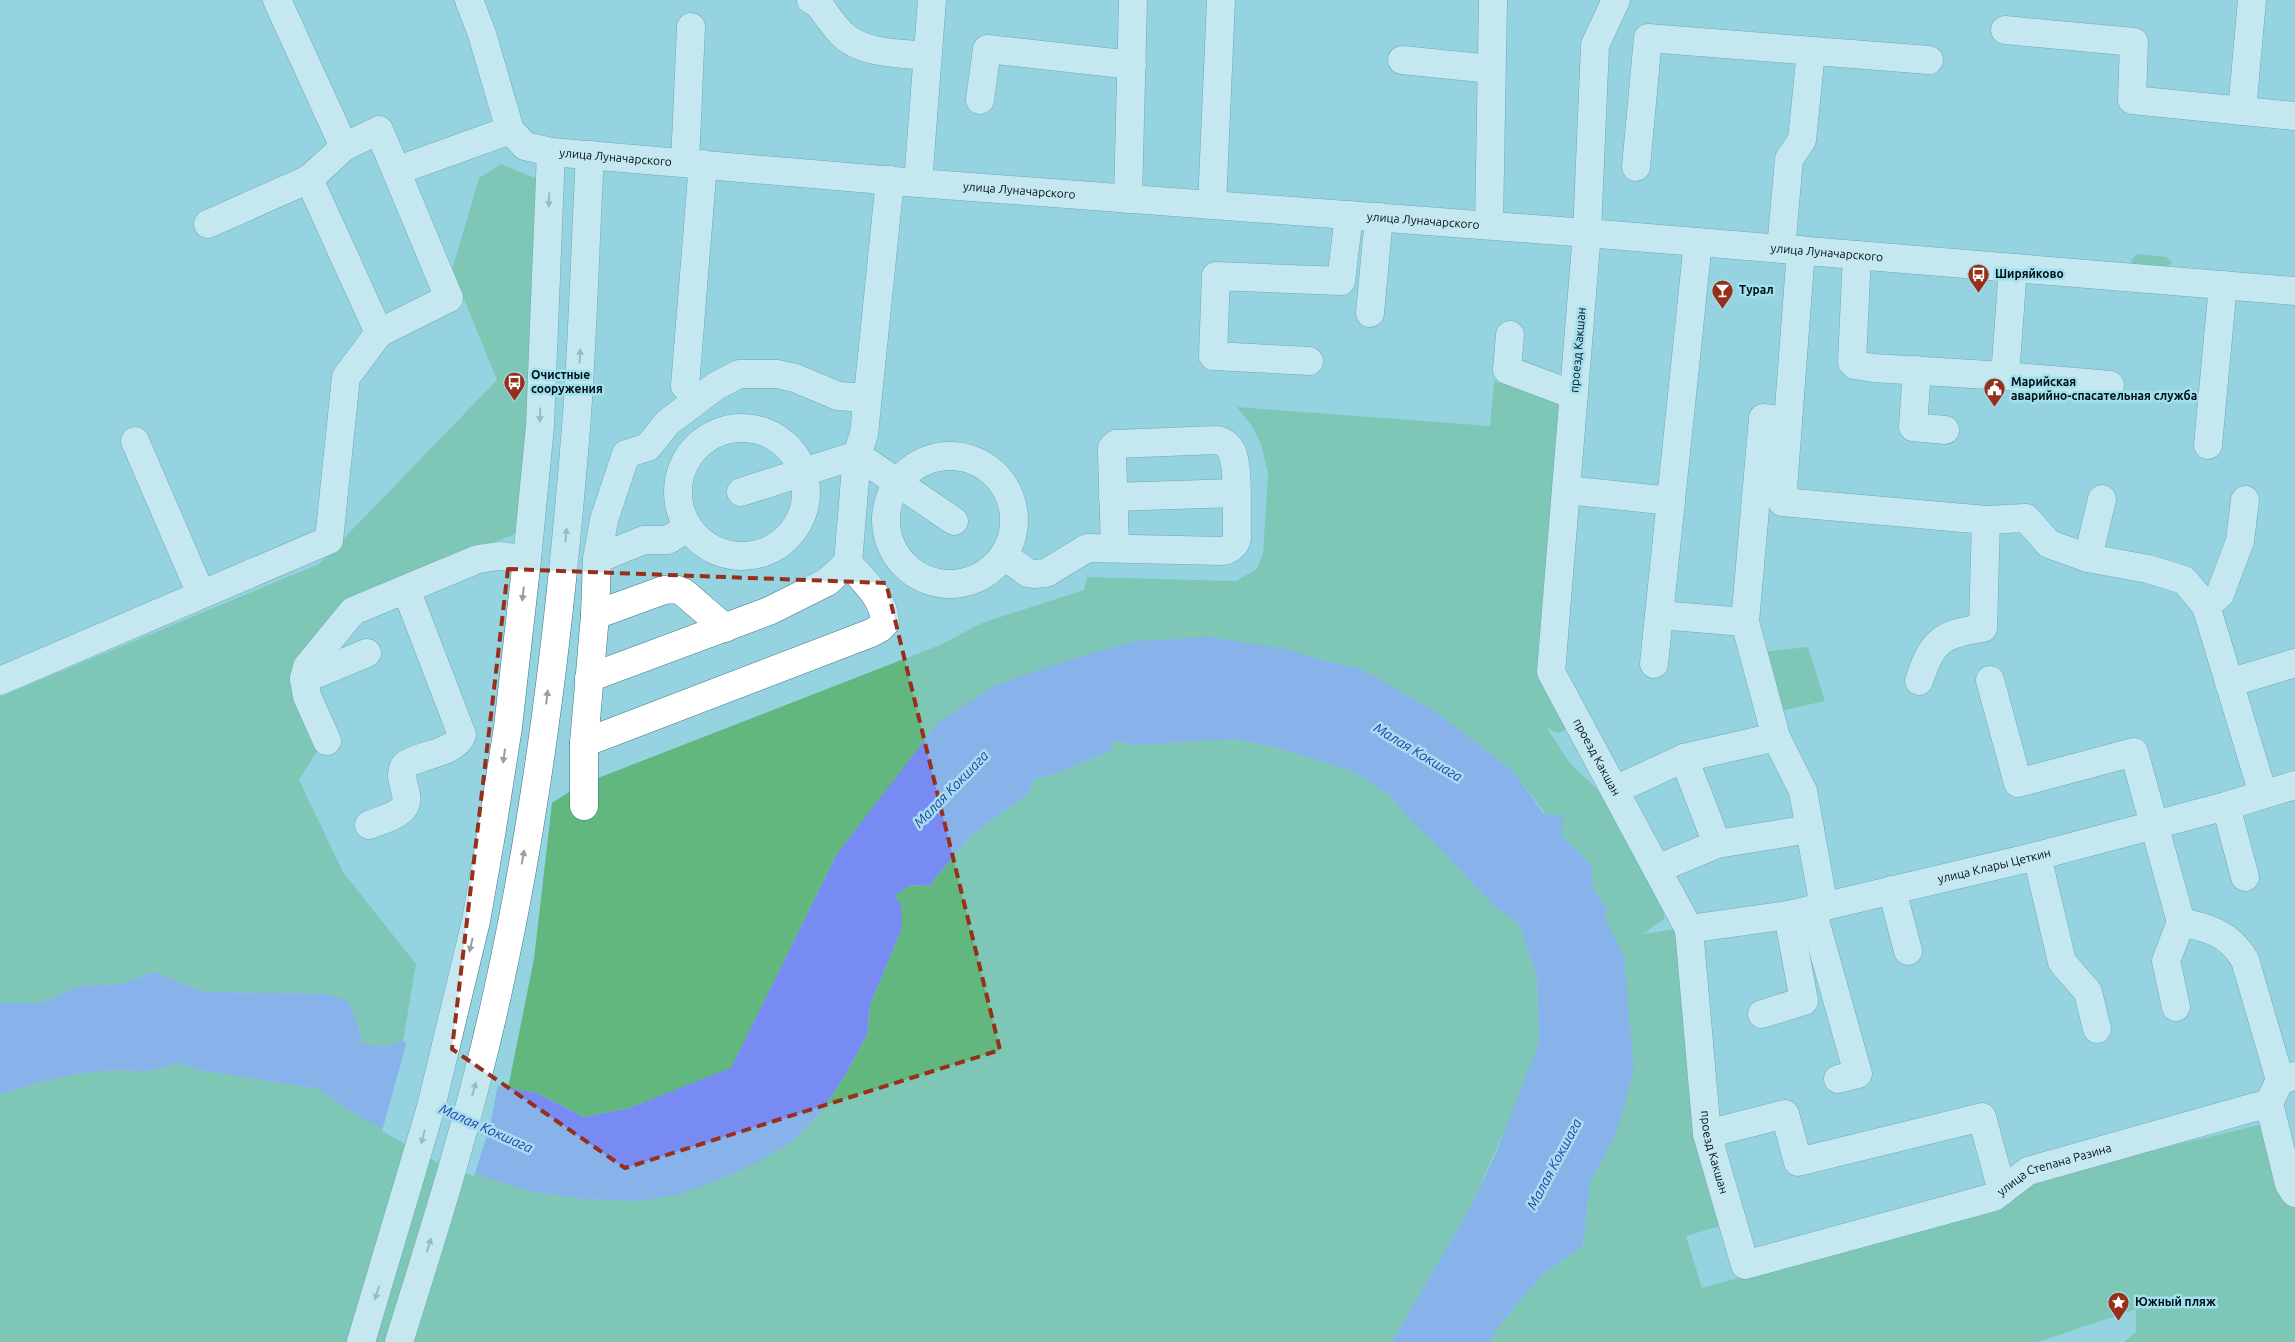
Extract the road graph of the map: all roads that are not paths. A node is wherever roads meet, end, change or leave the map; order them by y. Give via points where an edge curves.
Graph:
1 (277, 0) edge
2 (469, 0) edge
3 (812, 0) edge
4 (932, 0) edge
5 (1134, 0) edge
6 (1221, 0) edge
7 (1493, 0) edge
8 (1616, 0) edge
9 (2252, 0) edge
10 (691, 27) dead end
11 (2005, 30) dead end
12 (1810, 52) junction
13 (926, 56) junction
14 (1402, 60) dead end
15 (1929, 60) dead end
16 (1132, 65) junction
17 (1491, 69) junction
18 (980, 100) dead end
19 (2242, 111) junction
20 (2295, 116) edge
21 (510, 130) junction
22 (344, 147) junction
23 (551, 152) junction
24 (590, 155) junction
25 (694, 164) junction
26 (1636, 167) dead end
27 (396, 171) junction
28 (309, 179) junction
29 (890, 180) junction
30 (918, 183) junction
31 (1128, 199) junction
32 (1212, 205) junction
33 (1349, 215) junction
34 (1379, 217) junction
35 (208, 224) dead end
36 (1489, 226) junction
37 (1587, 233) junction
38 (1698, 242) junction
39 (1791, 250) junction
40 (1857, 255) junction
41 (2013, 268) junction
42 (2223, 285) junction
43 (2295, 291) edge
44 (1370, 314) dead end
45 (379, 332) junction
46 (1510, 335) dead end
47 (1309, 361) dead end
48 (1917, 370) junction
49 (2005, 376) junction
50 (2110, 385) dead end
51 (685, 386) dead end
52 (1574, 395) junction
53 (867, 398) junction
54 (1788, 421) junction
55 (1945, 430) dead end
56 (134, 441) dead end
57 (2208, 445) dead end
58 (857, 454) junction
59 (804, 472) junction
60 (898, 483) junction
61 (1566, 490) junction
62 (741, 492) dead end
63 (1236, 493) junction
64 (1113, 497) junction
65 (2102, 498) dead end
66 (2245, 500) dead end
67 (1671, 501) junction
68 (1986, 520) junction
69 (954, 521) dead end
70 (688, 527) junction
71 (1115, 548) junction
72 (1004, 556) junction
73 (2088, 558) junction
74 (527, 559) junction
75 (598, 559) junction
76 (848, 563) junction
77 (406, 589) junction
78 (201, 594) junction
79 (2206, 606) junction
80 (595, 615) junction
81 (1659, 615) junction
82 (1745, 622) junction
83 (725, 628) junction
84 (367, 652) dead end
85 (2295, 663) edge
86 (1654, 664) dead end
87 (589, 678) junction
88 (304, 679) junction
89 (0, 680) edge
90 (1990, 680) dead end
91 (1919, 681) dead end
92 (2229, 683) junction
93 (1776, 737) junction
94 (327, 741) dead end
95 (584, 743) junction
96 (1684, 758) junction
97 (2295, 785) edge
98 (1615, 790) junction
99 (2263, 794) junction
100 (584, 806) dead end
101 (2226, 806) junction
102 (370, 825) dead end
103 (2154, 825) junction
104 (1810, 829) junction
105 (1717, 844) junction
106 (2037, 856) junction
107 (1657, 869) junction
108 (2245, 877) dead end
109 (1892, 890) junction
110 (1808, 910) junction
111 (2180, 922) junction
112 (1690, 929) junction
113 (1908, 951) dead end
114 (2176, 1007) dead end
115 (1762, 1014) dead end
116 (2097, 1029) dead end
117 (1838, 1079) dead end
118 (2281, 1086) edge
119 (1707, 1134) junction
120 (2002, 1191) junction
121 (2295, 1193) edge
122 (1744, 1265) joint
123 (361, 1342) edge
124 (399, 1342) edge

1 - 22 main road
2 - 21 main road
3 - 13 main road via 844,35 859,45
4 - 13 main road
5 - 16 main road
6 - 32 main road
7 - 17 main road
8 - 37 main road, проезд Какшан via 1596,45
9 - 19 main road
10 - 25 main road
11 - 19 main road via 2134,42 2132,100
12 - 15 main road
12 - 26 main road via 1648,38
12 - 39 main road via 1802,140 1789,159
13 - 30 main road
14 - 17 main road
16 - 18 main road via 987,49
16 - 31 main road
17 - 36 main road
19 - 20 main road
21 - 23 main road, улица Луначарского via 525,146
21 - 27 main road
22 - 27 main road via 379,130
22 - 28 main road
23 - 24 main road, улица Луначарского
23 -> 74 main road via 540,426
24 - 25 main road, улица Луначарского
124 -> 24 main road via 450,1178 499,986 536,785 576,426
25 - 29 main road, улица Луначарского
25 - 51 main road
27 - 45 main road via 449,298
28 - 35 main road
28 - 45 main road
29 - 30 main road, улица Луначарского
29 - 53 main road
30 - 31 main road, улица Луначарского
31 - 32 main road, улица Луначарского
32 - 33 main road, улица Луначарского
33 - 34 main road, улица Луначарского
33 - 47 main road via 1341,280 1216,276 1213,356
34 - 36 main road, улица Луначарского
34 - 44 main road
36 - 37 main road, улица Луначарского
37 - 38 main road, улица Луначарского
37 - 52 main road, проезд Какшан
38 - 39 main road, улица Луначарского
38 - 67 main road
39 - 40 main road, улица Луначарского
39 - 54 main road
40 - 41 main road, улица Луначарского
40 - 48 main road via 1852,362 1855,365
41 - 42 main road, улица Луначарского
41 - 49 main road
42 - 43 main road, улица Луначарского
42 - 57 main road
45 - 78 main road via 346,377 329,540
46 - 52 main road via 1507,370
48 - 49 main road
48 - 55 main road via 1912,427
49 - 50 main road
52 - 61 main road, проезд Какшан
53 - 58 main road via 864,434
53 - 75 main road via 838,396 777,374 739,374 716,386 667,424 648,447 626,454 604,520
54 - 68 main road via 1782,502
54 - 82 main road via 1762,418
56 - 78 main road
58 - 59 main road
58 - 60 main road
58 - 76 main road
59 - 62 main road
59 - 70 main road via 807,491 804,510 796,528 767,552 748,556 710,549
59 - 70 main road via 782,441 765,431 726,429 709,437 688,457 678,484 678,503
60 - 69 main road
60 - 72 main road via 916,465 934,458 954,456 972,460 989,469 1011,500 1012,538
60 - 72 main road via 886,512 886,531 892,549 903,565 918,577 936,584 956,585 991,570
61 - 67 main road
61 - 98 main road, проезд Какшан via 1551,672
63 - 64 main road
63 - 64 main road via 1233,452 1222,441 1122,442 1112,448
63 - 71 main road via 1237,538 1230,549
64 - 71 main road
65 - 73 main road
66 - 79 main road via 2240,541 2234,559 2220,594
67 - 81 main road
68 - 73 main road via 2026,518 2049,544
68 - 91 main road via 1983,628 1958,632 1940,640 1926,659
70 - 75 main road via 668,540 644,540
71 - 72 main road via 1088,548 1046,573 1034,574
73 - 79 main road via 2148,569 2184,580
74 - 77 main road via 499,556 478,559
74 -> 123 main road via 505,745 463,980 431,1107
75 - 80 main road
76 - 83 main road via 827,582
76 - 95 main road via 882,607 886,622 880,628
77 - 88 main road via 353,610 307,667
77 - 102 main road via 462,735 461,740 451,747 404,766 401,774 407,797 402,809
78 - 89 main road
79 - 92 main road
80 - 83 main road via 675,589 683,592
80 - 87 main road
81 - 82 main road
81 - 86 main road
82 - 93 main road
83 - 87 main road
84 - 88 main road
85 - 92 main road
87 - 95 main road
88 - 94 main road via 307,696
90 - 103 main road via 2018,783 2134,752
92 - 99 main road
93 - 96 main road
93 - 104 main road via 1803,791
95 - 100 main road
96 - 98 main road
96 - 105 main road
97 - 99 main road, улица Клары Цеткин
98 - 107 main road, проезд Какшан
99 - 101 main road, улица Клары Цеткин
101 - 103 main road, улица Клары Цеткин
101 - 108 main road
103 - 106 main road, улица Клары Цеткин
103 - 111 main road
104 - 105 main road
104 - 110 main road
105 - 107 main road
106 - 109 main road, улица Клары Цеткин
106 - 116 main road via 2062,962 2088,992
107 - 112 main road, проезд Какшан
109 - 110 main road, улица Клары Цеткин
109 - 113 main road
110 - 112 main road, улица Клары Цеткин
110 - 115 main road via 1804,1001
110 - 117 main road via 1858,1074
111 - 114 main road via 2166,961
111 - 118 main road via 2210,928 2238,948 2245,960
112 - 119 main road, проезд Какшан
118 - 120 main road, улица Степана Разина via 2028,1171
118 - 121 main road via 2289,1184
119 - 120 main road via 1785,1114 1798,1162 1982,1117
119 - 122 main road, проезд Какшан
120 - 122 main road, улица Степана Разина via 1994,1197

